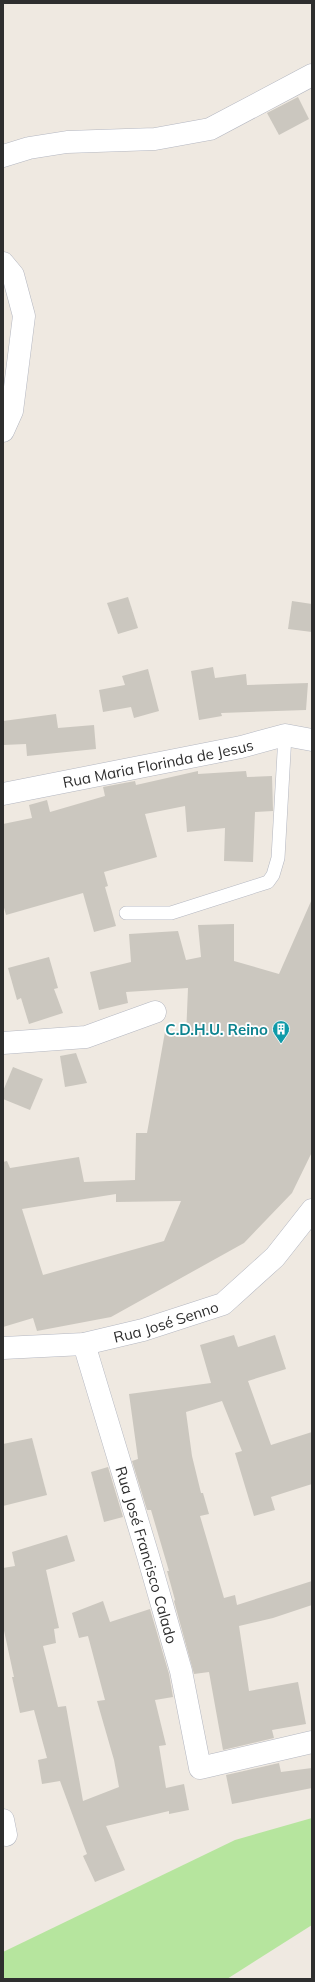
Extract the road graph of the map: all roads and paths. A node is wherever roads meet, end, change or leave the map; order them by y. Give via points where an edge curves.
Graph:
1 (312, 75) edge
2 (3, 156) edge
3 (3, 263) edge
4 (3, 431) edge
5 (285, 735) junction
6 (312, 740) edge
7 (3, 794) edge
8 (126, 914) dead end
9 (155, 1012) dead end
10 (3, 1043) edge
11 (312, 1210) edge
12 (84, 1344) junction
13 (3, 1348) edge
14 (312, 1742) edge

1 - 2 street via 210,129 155,139 67,142 30,148
3 - 4 street via 13,274 24,316 12,411
5 - 6 street, Rua Maria Florinda de Jesus
5 - 7 street, Rua Maria Florinda de Jesus via 241,747
5 - 8 lane via 278,858 268,882 171,913
9 - 10 street via 86,1037
11 - 12 street, Rua José Senno via 275,1257 223,1304 143,1330
12 - 13 street, Rua José Senno
12 - 14 street, Rua José Francisco Calado via 181,1670 200,1768

